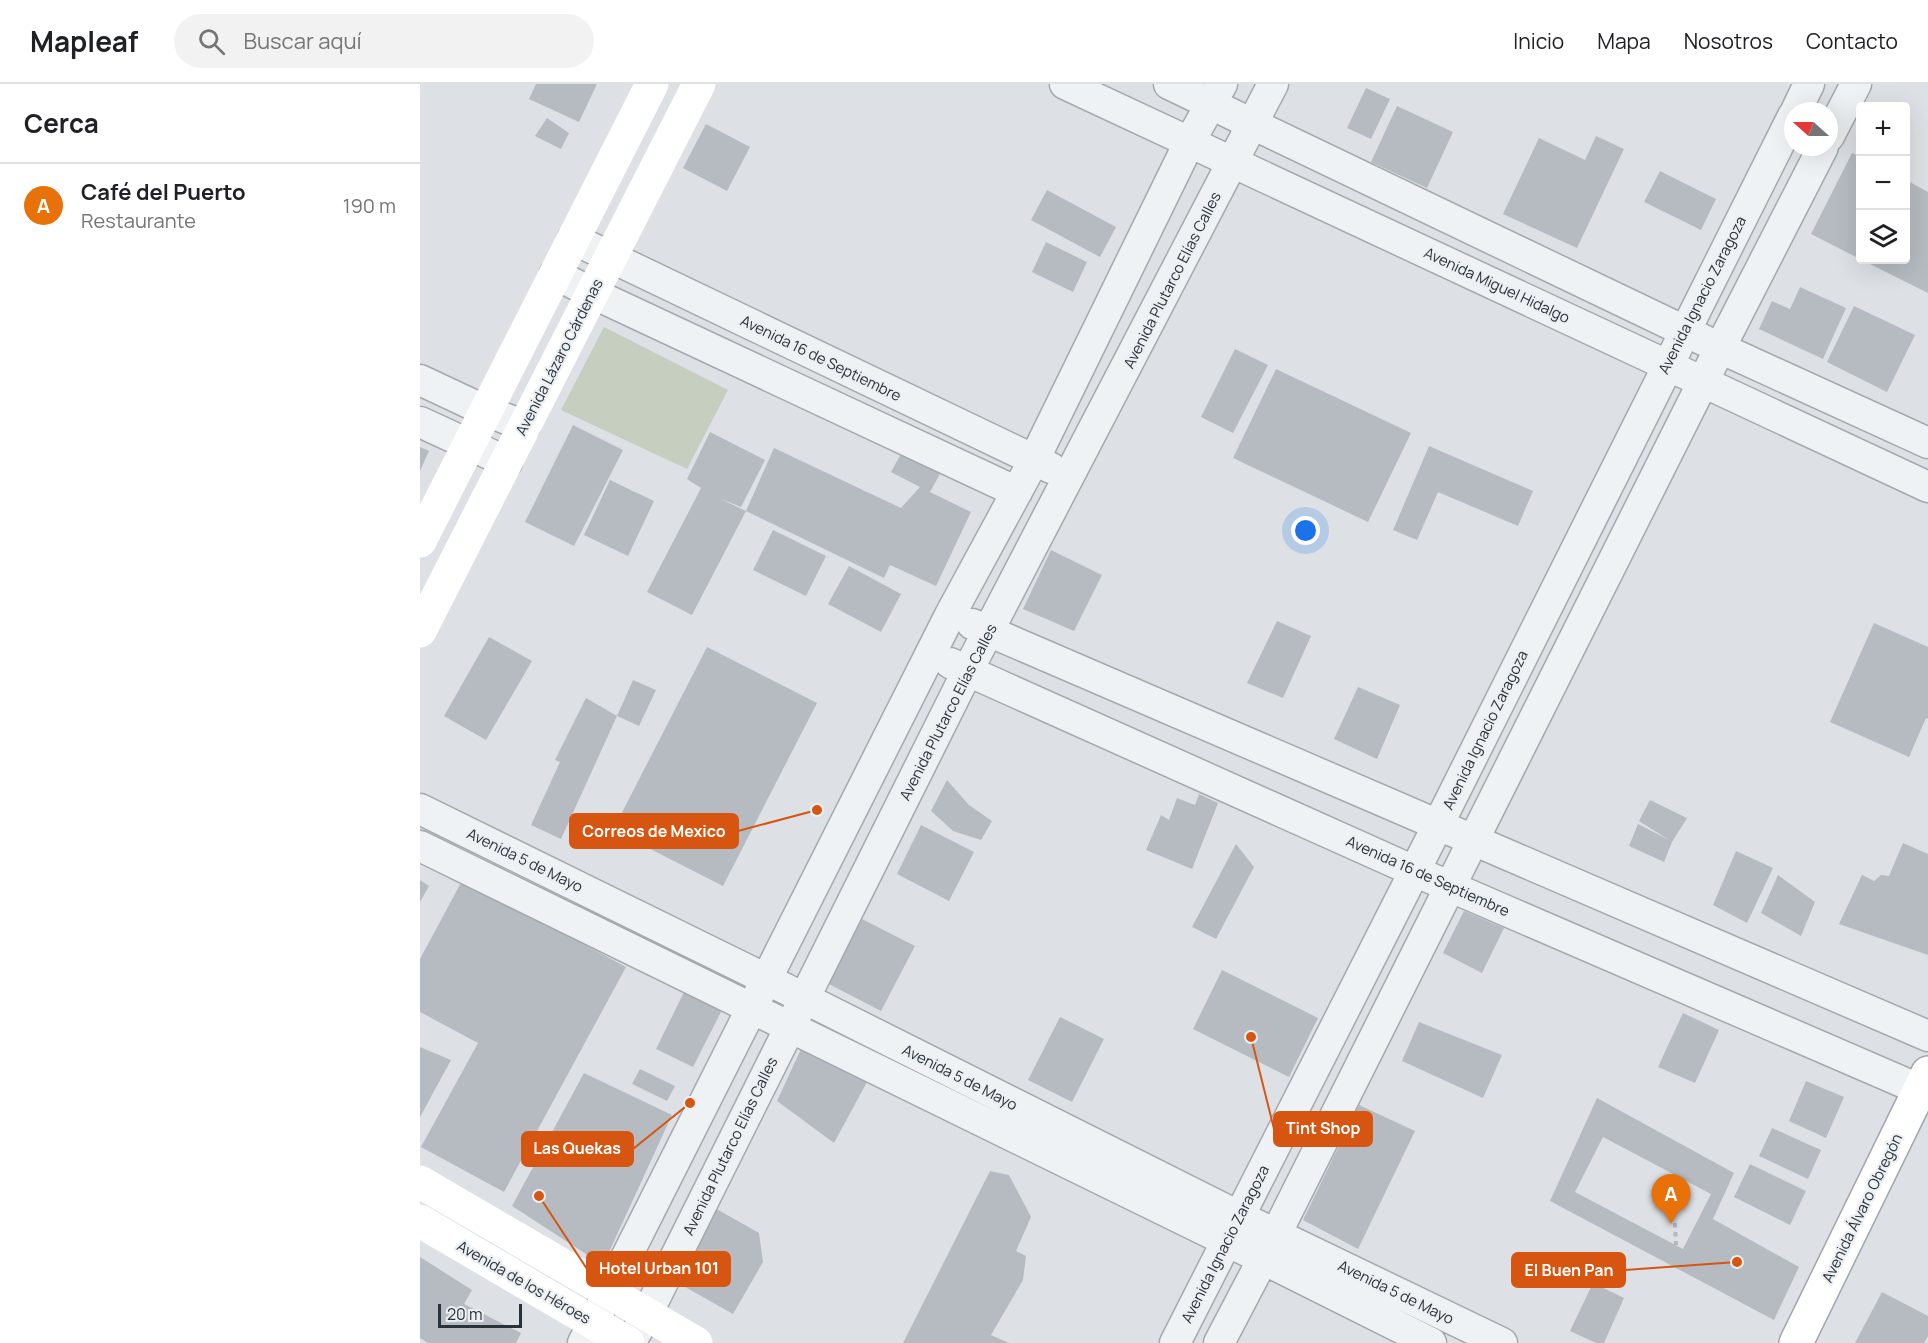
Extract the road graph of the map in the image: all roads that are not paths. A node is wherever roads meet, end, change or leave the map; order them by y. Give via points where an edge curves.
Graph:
1 (652, 84) edge
2 (699, 84) edge
3 (1065, 84) edge
4 (1169, 84) edge
5 (1273, 84) edge
6 (1809, 84) edge
7 (1856, 84) edge
8 (1217, 94) edge
9 (1800, 102) edge
10 (1838, 119) edge
11 (1254, 123) junction
12 (1784, 134) edge
13 (1189, 142) junction
14 (1818, 156) edge
15 (1233, 162) junction
16 (1437, 212) junction
17 (573, 239) junction
18 (1420, 249) junction
19 (611, 257) junction
20 (555, 274) junction
21 (592, 293) junction
22 (1685, 331) junction
23 (1720, 348) junction
24 (1667, 365) junction
25 (420, 380) edge
26 (1704, 383) junction
27 (486, 411) junction
28 (420, 422) edge
29 (525, 426) junction
30 (469, 444) junction
31 (1928, 444) edge
32 (1034, 460) junction
33 (507, 462) junction
34 (1070, 477) junction
35 (1928, 487) edge
36 (1017, 492) junction
37 (420, 541) edge
38 (950, 615) junction
39 (420, 631) edge
40 (989, 632) junction
41 (930, 656) junction
42 (968, 670) junction
43 (420, 809) edge
44 (1438, 825) junction
45 (1473, 840) junction
46 (420, 846) edge
47 (1414, 871) junction
48 (1450, 886) junction
49 (766, 979) junction
50 (804, 998) junction
51 (751, 1009) junction
52 (790, 1027) junction
53 (1928, 1036) edge
54 (1925, 1085) edge
55 (420, 1182) edge
56 (420, 1221) edge
57 (1234, 1229) junction
58 (1269, 1246) junction
59 (609, 1292) junction
60 (647, 1314) junction
61 (588, 1333) edge
62 (629, 1343) edge
63 (696, 1343) edge
64 (1175, 1343) edge
65 (1219, 1343) edge
66 (1431, 1343) edge
67 (1502, 1343) edge
68 (1796, 1343) edge

1 - 17 main road
2 - 19 main road, Avenida Lázaro Cárdenas
3 - 13 street, Avenida Miguel Hidalgo
4 - 8 street
5 - 11 street, Avenida Plutarco Elías Calles
6 - 9 street
7 - 10 street
8 - 11 street
8 - 13 street
11 - 15 street, Avenida Plutarco Elías Calles
11 - 16 street
12 - 22 street, Avenida Ignacio Zaragoza
13 - 15 street, Avenida Miguel Hidalgo
13 - 32 street
14 - 23 street
15 - 18 street, Avenida Miguel Hidalgo
15 - 34 street, Avenida Plutarco Elías Calles
16 - 18 street
16 - 22 street
17 - 19 street, Avenida 16 de Septiembre
17 - 20 main road
18 - 24 street, Avenida Miguel Hidalgo
19 - 21 main road, Avenida Lázaro Cárdenas
19 - 32 street, Avenida 16 de Septiembre
20 - 21 street
20 - 27 main road
21 - 29 main road, Avenida Lázaro Cárdenas
21 - 36 street
22 - 23 street
22 - 24 street, Avenida Ignacio Zaragoza
23 - 26 street
23 - 31 street
24 - 26 street, Avenida Miguel Hidalgo
24 - 44 street, Avenida Ignacio Zaragoza
25 - 27 street
26 - 35 street, Avenida Miguel Hidalgo
26 - 45 street
27 - 29 street
27 - 30 main road
28 - 30 street
29 - 33 main road, Avenida Lázaro Cárdenas
30 - 33 street
30 - 37 main road
32 - 34 street, Avenida 16 de Septiembre
32 - 36 street
33 - 39 main road, Avenida Lázaro Cárdenas
34 - 40 street, Avenida Plutarco Elías Calles
36 - 38 street
38 - 40 street
38 - 41 street
40 - 42 street, Avenida Plutarco Elías Calles
40 - 44 street
41 - 42 street, Avenida 16 de Septiembre
41 - 49 street
42 - 47 street, Avenida 16 de Septiembre
42 - 50 street, Avenida Plutarco Elías Calles
43 - 49 street, Avenida 5 de Mayo
44 - 45 street
44 - 47 street, Avenida Ignacio Zaragoza
45 - 48 street
45 - 53 street
46 - 51 street, Avenida 5 de Mayo
47 - 48 street, Avenida 16 de Septiembre
47 - 57 street, Avenida Ignacio Zaragoza
48 - 54 street, Avenida 16 de Septiembre
48 - 58 street
49 - 50 street, Avenida 5 de Mayo
49 - 51 street
50 - 52 street, Avenida Plutarco Elías Calles
50 - 57 street, Avenida 5 de Mayo
51 - 52 street, Avenida 5 de Mayo
51 - 59 street
52 - 57 street, Avenida 5 de Mayo
52 - 60 street, Avenida Plutarco Elías Calles
54 - 68 main road, Avenida Álvaro Obregón
55 - 59 main road
56 - 61 main road, Avenida de los Héroes
57 - 58 street, Avenida 5 de Mayo
57 - 64 street, Avenida Ignacio Zaragoza
58 - 65 street
58 - 66 street, Avenida 5 de Mayo
58 - 67 street, Avenida 5 de Mayo
59 - 60 main road
59 - 61 street
60 - 62 street, Avenida Plutarco Elías Calles
60 - 63 main road
61 - 62 main road, Avenida de los Héroes

